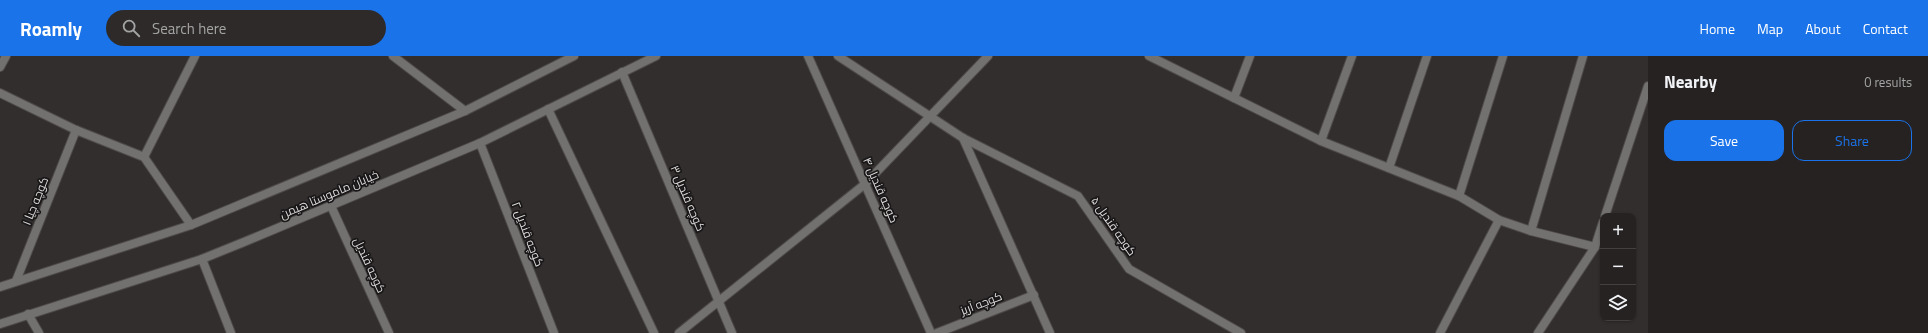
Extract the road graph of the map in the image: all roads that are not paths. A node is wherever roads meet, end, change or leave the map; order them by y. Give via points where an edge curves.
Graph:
1 (6, 56) edge
2 (393, 56) edge
3 (574, 56) edge
4 (656, 56) edge
5 (808, 56) edge
6 (838, 56) edge
7 (988, 56) edge
8 (1149, 56) edge
9 (1250, 56) edge
10 (1352, 56) edge
11 (1427, 56) edge
12 (1503, 56) edge
13 (1583, 56) edge
14 (192, 57) edge
15 (0, 67) edge
16 (622, 72) junction
17 (1648, 86) edge
18 (0, 93) edge
19 (1234, 98) junction
20 (548, 109) junction
21 (465, 111) junction
22 (930, 116) junction
23 (76, 130) junction
24 (963, 138) junction
25 (1321, 141) junction
26 (480, 143) junction
27 (144, 157) junction
28 (1389, 168) junction
29 (865, 184) junction
30 (1459, 196) junction
31 (330, 206) junction
32 (1606, 213) edge
33 (1499, 220) junction
34 (191, 225) junction
35 (1531, 231) junction
36 (1600, 231) edge
37 (1595, 247) junction
38 (202, 259) junction
39 (16, 280) junction
40 (0, 287) edge
41 (1034, 295) junction
42 (719, 301) junction
43 (28, 314) junction
44 (0, 324) edge
45 (39, 333) edge
46 (231, 333) edge
47 (389, 333) edge
48 (554, 333) edge
49 (654, 333) edge
50 (679, 333) edge
51 (732, 333) edge
52 (931, 333) edge
53 (937, 333) edge
54 (1050, 333) edge
55 (1241, 333) edge
56 (1440, 333) edge
57 (1538, 333) edge

1 - 15 street
2 - 21 street
3 - 21 street, خیابان ماموستا هیمن
4 - 16 street, خیابان ماموستا هیمن
5 - 29 street, کوچه قندیل ۴
6 - 22 street, کوچه قندیل ۵
7 - 22 street
8 - 19 street
9 - 19 street
10 - 25 street
11 - 28 street
12 - 30 street
13 - 35 street
14 - 27 street
16 - 20 street, خیابان ماموستا هیمن
16 - 42 street, کوچه قندیل ۳
17 - 32 street
18 - 23 street
19 - 25 street
20 - 26 street, خیابان ماموستا هیمن
20 - 49 street
21 - 34 street, خیابان ماموستا هیمن
22 - 24 street, کوچه قندیل ۵
22 - 29 street
23 - 27 street
23 - 39 street, کوچه چیا ۱
24 - 41 street
24 - 55 street, کوچه قندیل ۵ via 1078,196 1129,269
25 - 28 street
26 - 31 street, خیابان ماموستا هیمن
26 - 48 street, کوچه قندیل ۲
27 - 34 street
28 - 30 street
29 - 42 street
29 - 52 street, کوچه قندیل ۴
30 - 33 street
31 - 38 street, خیابان ماموستا هیمن
31 - 47 street, کوچه قندیل
33 - 35 street
33 - 56 street
34 - 39 street, خیابان ماموستا هیمن
35 - 37 street
36 - 37 street
37 - 57 street
38 - 43 street, خیابان ماموستا هیمن
38 - 46 street
39 - 40 street, خیابان ماموستا هیمن
41 - 53 street, کوچه آریز
41 - 54 street
42 - 50 street
42 - 51 street, کوچه قندیل ۳
43 - 44 street, خیابان ماموستا هیمن
43 - 45 street

